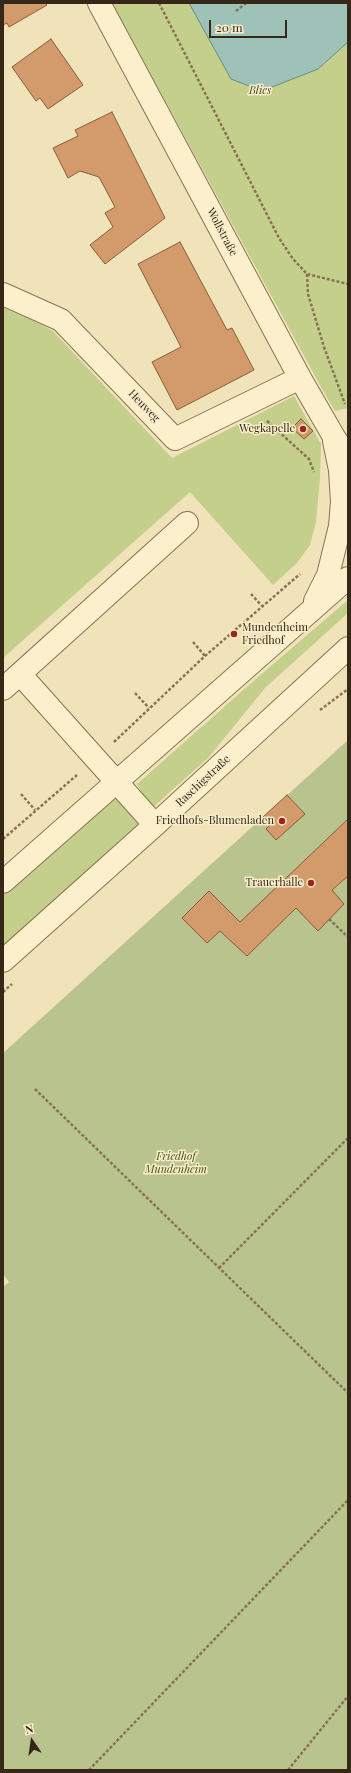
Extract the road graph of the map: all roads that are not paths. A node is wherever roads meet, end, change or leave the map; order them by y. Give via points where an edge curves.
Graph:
1 (99, 3) edge
2 (3, 294) edge
3 (300, 378) junction
4 (341, 442) edge
5 (348, 458) edge
6 (187, 523) dead end
7 (348, 578) edge
8 (309, 613) junction
9 (348, 648) edge
10 (20, 674) junction
11 (3, 690) edge
12 (116, 782) junction
13 (155, 825) junction
14 (3, 882) edge
15 (3, 961) edge

1 - 3 street, Wollstraße
2 - 3 street, Heuweg via 61,320 175,438
3 - 4 street, Wollstraße
4 - 5 street, Wollstraße
4 - 8 street via 340,526 328,575
6 - 10 street
7 - 8 street
8 - 12 street
9 - 13 street, Raschigstraße
10 - 11 street
10 - 12 street
12 - 13 street
12 - 14 street
13 - 15 street, Raschigstraße

